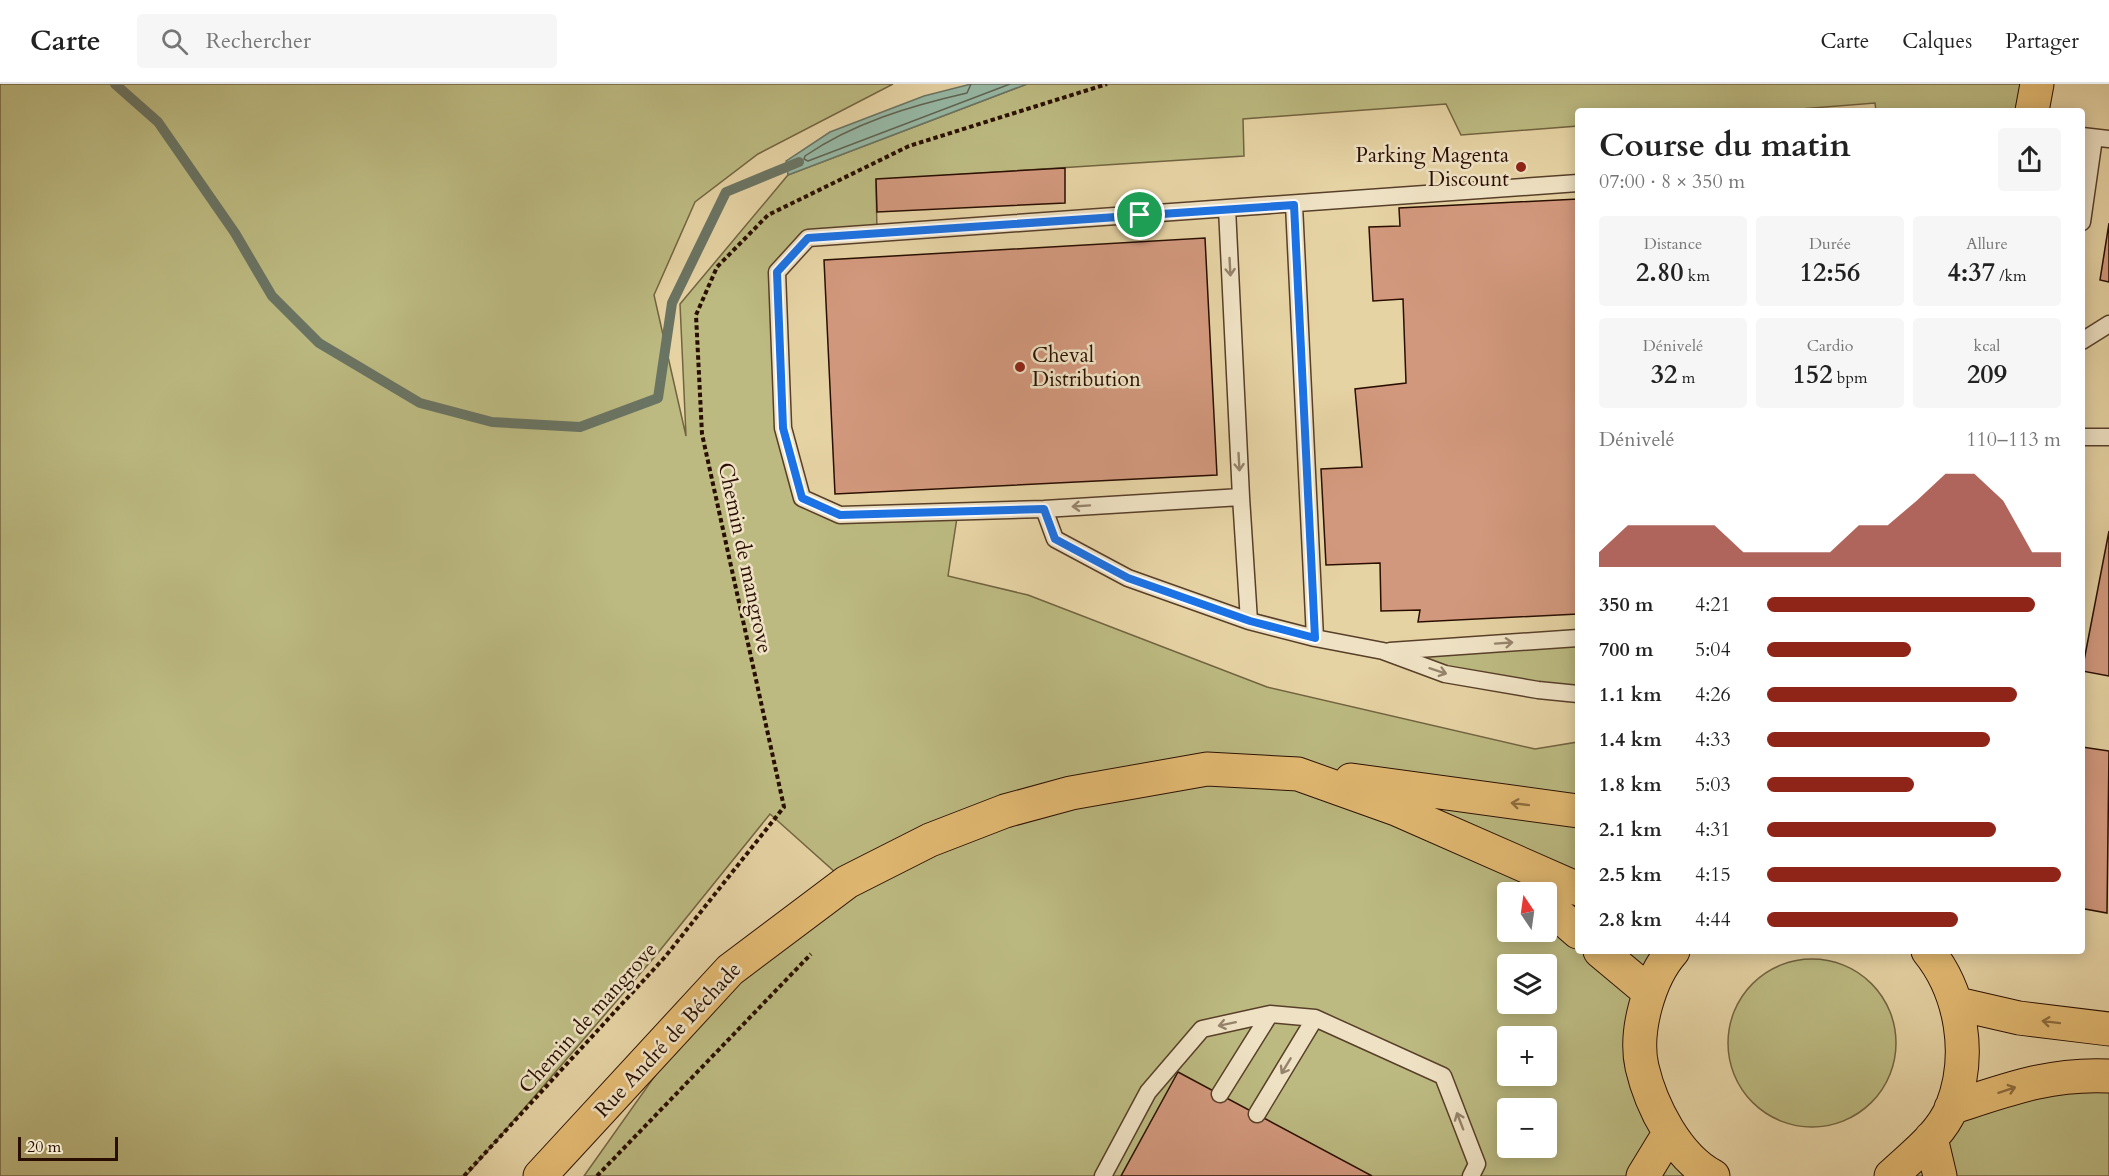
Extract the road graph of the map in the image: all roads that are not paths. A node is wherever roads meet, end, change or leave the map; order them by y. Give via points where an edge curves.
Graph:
1 (2037, 84) edge
2 (2033, 108) edge
3 (2095, 138) edge
4 (1575, 183) edge
5 (2085, 203) edge
6 (1294, 205) junction
7 (1227, 208) junction
8 (2109, 324) edge
9 (2085, 326) edge
10 (2085, 339) edge
11 (2085, 437) edge
12 (2109, 437) edge
13 (1241, 496) junction
14 (1044, 509) junction
15 (1250, 621) junction
16 (1315, 638) junction
17 (1575, 638) edge
18 (1383, 651) junction
19 (1575, 694) edge
20 (1298, 774) junction
21 (1575, 811) edge
22 (1480, 847) junction
23 (1521, 882) edge
24 (1575, 888) edge
25 (1557, 914) edge
26 (1575, 929) edge
27 (1604, 954) edge
28 (1670, 954) edge
29 (1930, 954) edge
30 (1649, 992) junction
31 (1958, 1004) junction
32 (1270, 1014) junction
33 (1315, 1018) junction
34 (2109, 1029) edge
35 (2109, 1076) edge
36 (1220, 1094) dead end
37 (1951, 1108) junction
38 (1257, 1114) dead end
39 (1668, 1135) junction
40 (1931, 1138) junction
41 (540, 1176) edge
42 (1103, 1176) edge
43 (1472, 1176) edge
44 (1643, 1176) edge
45 (1713, 1176) edge
46 (1891, 1176) edge
47 (1940, 1176) edge

1 - 2 main road
3 - 5 lane
4 - 6 lane
6 - 7 lane
6 - 16 lane
7 -> 13 lane
7 - 14 lane via 808,238 777,272 783,428 802,498 840,515
8 - 9 lane
8 - 10 lane
11 - 12 lane
13 -> 14 lane
13 - 15 lane
14 - 15 lane via 1055,539 1128,578
15 - 16 lane
16 - 18 lane
18 -> 17 lane
18 -> 19 lane via 1444,674
21 -> 20 main road
20 - 22 main road, Rue André de Béchade via 1396,809
20 - 41 main road, Rue André de Béchade via 1207,769 1071,793 1005,811 930,840 847,882 730,970
22 - 23 main road
22 - 24 main road
25 - 26 main road
27 - 30 main road
28 - 30 main road
29 - 31 main road
30 - 39 main road via 1641,1024 1642,1066
34 -> 31 main road via 2019,1018
31 - 37 main road via 1961,1064
32 - 33 lane
32 - 36 lane
32 -> 42 lane via 1202,1029 1148,1092
33 -> 38 lane
43 -> 33 lane via 1477,1164 1443,1076
37 -> 35 main road via 2064,1076
37 - 40 main road
39 - 44 main road
39 - 45 main road
40 - 46 main road
40 - 47 main road

